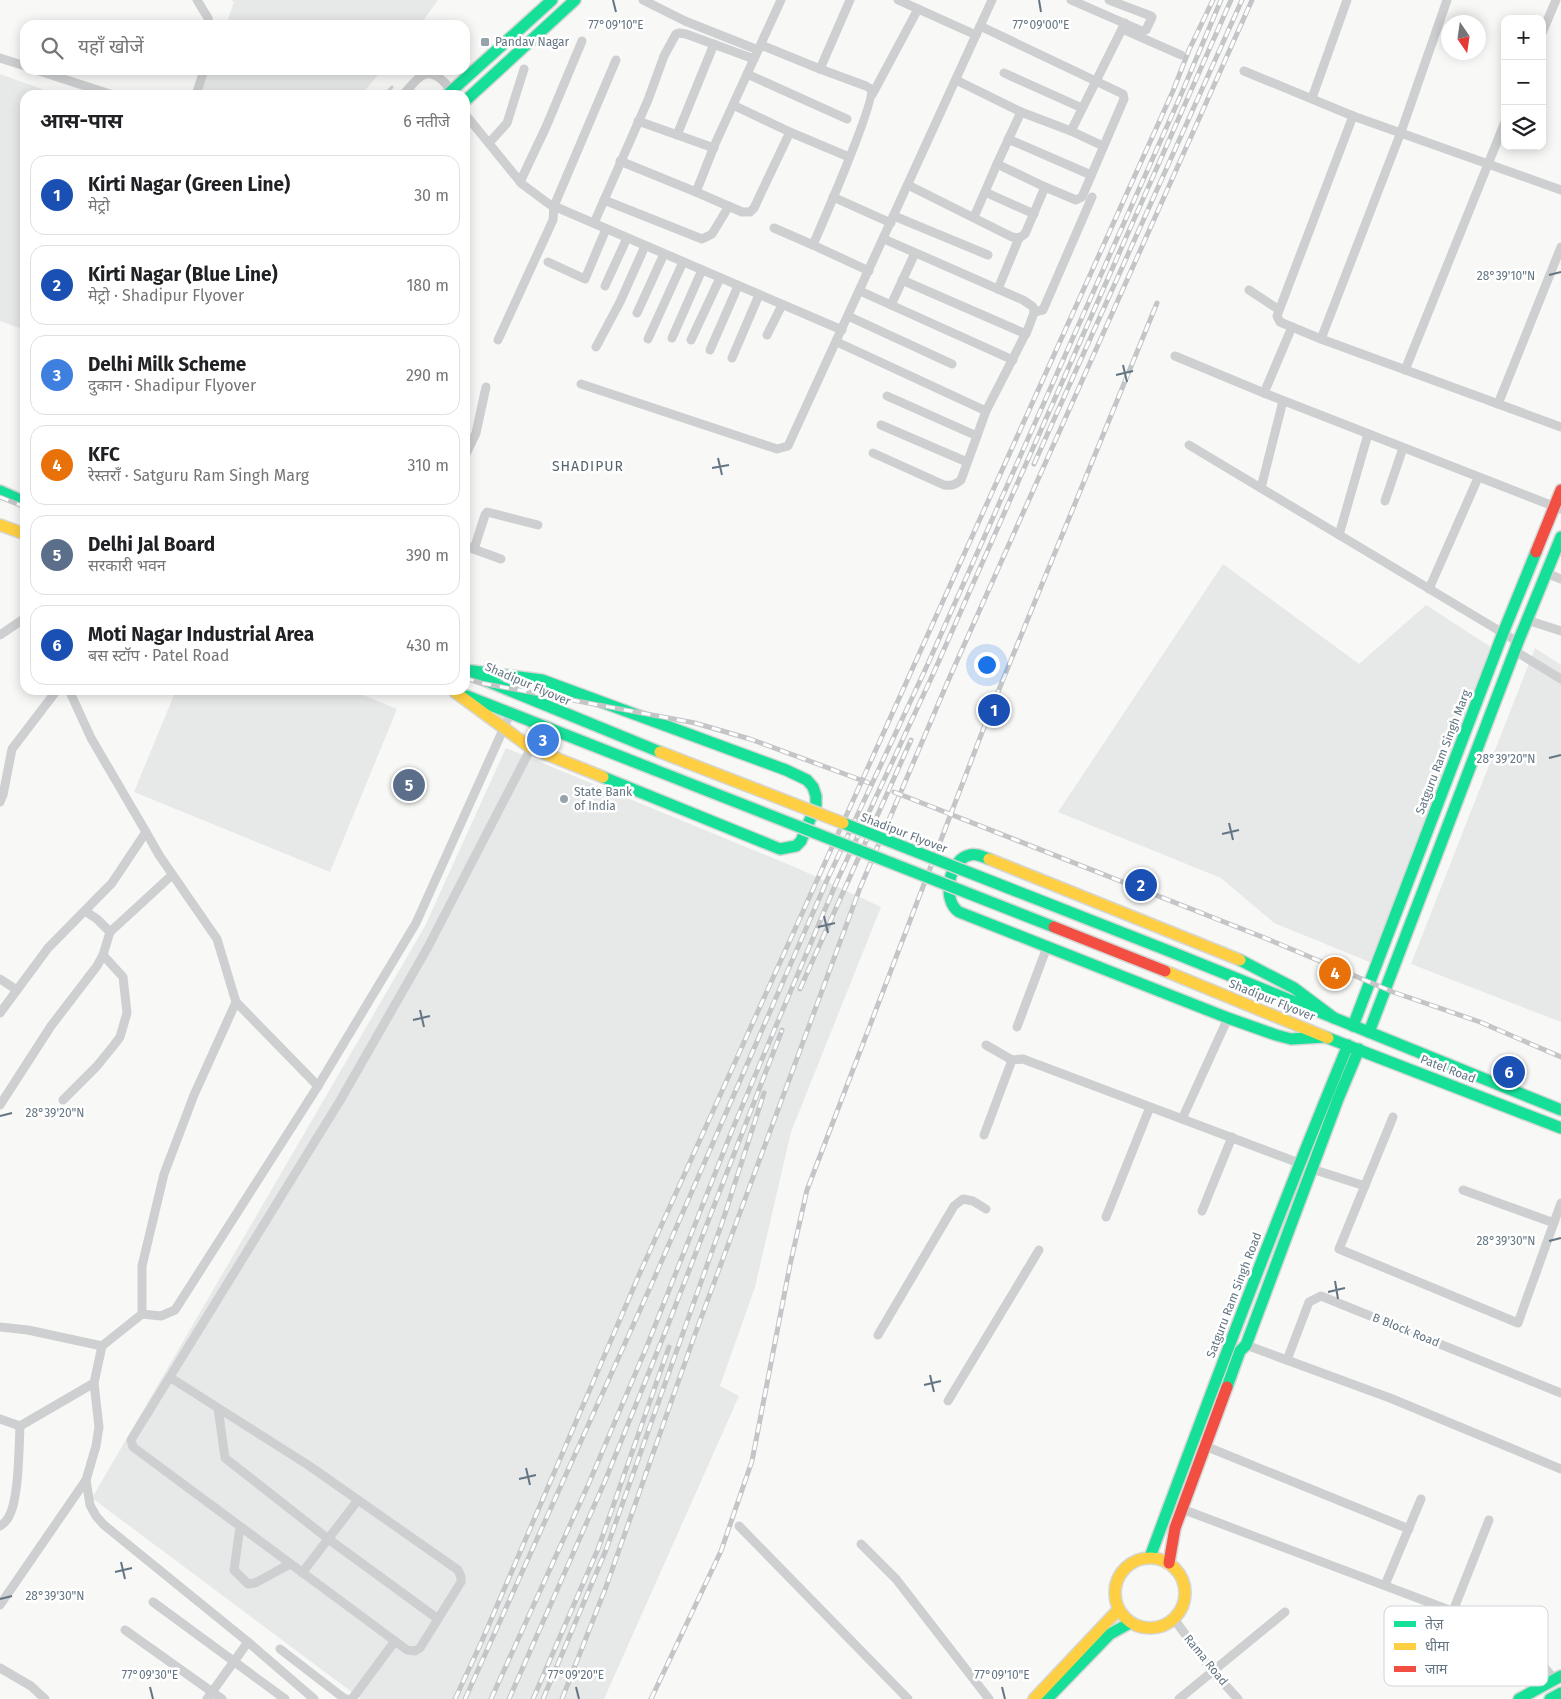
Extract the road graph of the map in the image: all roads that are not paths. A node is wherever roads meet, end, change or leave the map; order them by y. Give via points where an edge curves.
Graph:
1 (197, 0) edge
2 (552, 0) edge
3 (575, 0) edge
4 (643, 0) edge
5 (781, 0) edge
6 (850, 0) edge
7 (898, 0) edge
8 (992, 0) edge
9 (1071, 0) edge
10 (1109, 0) edge
11 (1347, 0) edge
12 (1447, 0) edge
13 (1556, 0) edge
14 (918, 9) junction
15 (208, 20) edge
16 (1546, 24) edge
17 (980, 26) junction
18 (1123, 26) junction
19 (976, 35) junction
20 (582, 42) dead end
21 (714, 44) junction
22 (758, 51) junction
23 (1181, 55) dead end
24 (0, 58) edge
25 (616, 60) dead end
26 (20, 64) edge
27 (524, 69) dead end
28 (820, 69) junction
29 (1244, 70) dead end
30 (1004, 73) dead end
31 (747, 74) junction
32 (51, 75) edge
33 (202, 75) edge
34 (423, 75) edge
35 (435, 75) edge
36 (956, 80) junction
37 (1096, 81) junction
38 (98, 90) edge
39 (198, 90) edge
40 (407, 90) edge
41 (448, 90) edge
42 (455, 90) edge
43 (872, 95) junction
44 (470, 96) edge
45 (1312, 98) junction
46 (733, 105) junction
47 (1082, 108) junction
48 (1020, 112) junction
49 (1353, 116) junction
50 (847, 119) dead end
51 (470, 120) edge
52 (638, 120) junction
53 (1071, 130) junction
54 (1501, 131) edge
55 (1400, 132) junction
56 (792, 134) junction
57 (677, 135) junction
58 (1008, 139) junction
59 (489, 144) junction
60 (1103, 146) junction
61 (714, 148) junction
62 (849, 157) junction
63 (620, 161) junction
64 (997, 164) junction
65 (1487, 164) junction
66 (1091, 175) junction
67 (520, 182) junction
68 (908, 185) junction
69 (1045, 187) junction
70 (1561, 190) edge
71 (696, 192) junction
72 (985, 192) junction
73 (833, 197) junction
74 (1092, 197) dead end
75 (604, 200) junction
76 (554, 206) junction
77 (729, 206) junction
78 (1034, 214) junction
79 (974, 217) junction
80 (892, 219) junction
81 (594, 223) junction
82 (774, 228) dead end
83 (606, 229) junction
84 (627, 238) junction
85 (1019, 238) junction
86 (884, 239) junction
87 (813, 245) junction
88 (645, 246) junction
89 (1561, 246) edge
90 (914, 253) junction
91 (664, 254) junction
92 (988, 255) dead end
93 (548, 262) dead end
94 (683, 262) junction
95 (702, 270) junction
96 (869, 271) junction
97 (720, 278) junction
98 (902, 280) junction
99 (605, 286) dead end
100 (738, 286) junction
101 (998, 289) junction
102 (1249, 290) dead end
103 (860, 291) junction
104 (759, 295) junction
105 (782, 305) junction
106 (891, 305) junction
107 (1278, 309) junction
108 (1034, 312) junction
109 (637, 313) dead end
110 (848, 316) junction
111 (1292, 327) junction
112 (842, 330) junction
113 (1026, 334) junction
114 (767, 335) dead end
115 (672, 338) dead end
116 (648, 339) dead end
117 (1321, 339) junction
118 (498, 340) dead end
119 (691, 340) dead end
120 (836, 342) junction
121 (596, 347) dead end
122 (710, 350) dead end
123 (1174, 356) dead end
124 (732, 358) dead end
125 (1012, 360) junction
126 (952, 364) dead end
127 (1405, 370) junction
128 (582, 384) dead end
129 (486, 387) dead end
130 (1264, 393) junction
131 (887, 396) dead end
132 (1283, 401) junction
133 (1498, 404) junction
134 (986, 411) junction
135 (881, 425) dead end
136 (1561, 427) edge
137 (1368, 434) junction
138 (977, 436) junction
139 (1189, 445) dead end
140 (470, 446) edge
141 (1403, 448) junction
142 (872, 453) dead end
143 (967, 462) junction
144 (1478, 478) junction
145 (1261, 488) junction
146 (1561, 490) edge
147 (0, 491) edge
148 (20, 500) edge
149 (1385, 501) dead end
150 (1558, 509) edge
151 (0, 525) edge
152 (538, 526) dead end
153 (20, 532) edge
154 (1339, 535) junction
155 (1561, 537) edge
156 (470, 548) edge
157 (474, 550) junction
158 (501, 559) dead end
159 (1546, 573) junction
160 (1561, 579) edge
161 (1429, 589) junction
162 (1527, 620) junction
163 (20, 621) edge
164 (1561, 631) edge
165 (1503, 633) junction
166 (0, 635) edge
167 (1516, 647) junction
168 (470, 672) edge
169 (470, 673) edge
170 (1561, 679) edge
171 (53, 695) edge
172 (71, 695) edge
173 (458, 695) edge
174 (464, 695) edge
175 (511, 712) junction
176 (504, 730) junction
177 (531, 748) junction
178 (0, 802) edge
179 (146, 832) junction
180 (172, 874) junction
181 (85, 911) junction
182 (110, 932) junction
183 (1047, 947) junction
184 (103, 955) junction
185 (0, 979) edge
186 (16, 990) junction
187 (236, 1002) junction
188 (0, 1013) edge
189 (1228, 1018) junction
190 (1334, 1018) junction
191 (1353, 1026) junction
192 (1017, 1027) dead end
193 (1369, 1032) junction
194 (1325, 1036) junction
195 (986, 1045) dead end
196 (1348, 1045) junction
197 (1359, 1049) junction
198 (1012, 1060) junction
199 (318, 1086) junction
200 (63, 1100) dead end
201 (0, 1105) edge
202 (1150, 1106) junction
203 (1561, 1110) edge
204 (1393, 1118) dead end
205 (1182, 1119) junction
206 (1561, 1128) edge
207 (984, 1135) dead end
208 (1232, 1137) junction
209 (1299, 1163) junction
210 (1312, 1169) junction
211 (1365, 1186) junction
212 (1463, 1190) dead end
213 (1561, 1203) edge
214 (986, 1210) dead end
215 (1202, 1211) dead end
216 (1106, 1217) dead end
217 (1554, 1223) junction
218 (1039, 1250) dead end
219 (142, 1314) junction
220 (0, 1327) edge
221 (878, 1335) dead end
222 (1246, 1345) junction
223 (102, 1346) junction
224 (1287, 1360) junction
225 (171, 1378) junction
226 (94, 1383) junction
227 (1561, 1393) edge
228 (948, 1401) dead end
229 (218, 1408) junction
230 (0, 1419) edge
231 (20, 1426) junction
232 (1205, 1446) junction
233 (1561, 1469) edge
234 (86, 1480) junction
235 (1421, 1499) dead end
236 (358, 1500) junction
237 (1182, 1509) junction
238 (1489, 1520) dead end
239 (0, 1526) edge
240 (739, 1526) dead end
241 (240, 1527) junction
242 (1409, 1529) junction
243 (328, 1538) junction
244 (861, 1544) dead end
245 (1150, 1557) junction
246 (1169, 1563) junction
247 (290, 1564) junction
248 (302, 1573) junction
249 (1385, 1585) junction
250 (1, 1602) edge
251 (153, 1602) dead end
252 (1440, 1606) edge
253 (1455, 1606) edge
254 (1118, 1610) junction
255 (1285, 1612) dead end
256 (438, 1619) junction
257 (1174, 1620) junction
258 (1130, 1623) junction
259 (125, 1630) dead end
260 (395, 1641) junction
261 (248, 1642) junction
262 (280, 1649) dead end
263 (234, 1661) junction
264 (1548, 1667) edge
265 (0, 1668) edge
266 (1213, 1670) junction
267 (1558, 1678) edge
268 (1543, 1686) edge
269 (210, 1696) edge
270 (45, 1699) edge
271 (222, 1699) edge
272 (284, 1699) edge
273 (314, 1699) edge
274 (347, 1699) edge
275 (352, 1699) edge
276 (908, 1699) edge
277 (989, 1699) edge
278 (1034, 1699) edge
279 (1047, 1699) edge
280 (1179, 1699) edge
281 (1238, 1699) edge
282 (1519, 1699) edge

1 - 15 street
2 - 42 main road
3 - 44 main road
4 - 22 street
5 - 22 street
6 - 28 street
7 - 14 street
8 - 17 street
9 - 18 street
10 - 18 street via 1152,17 1144,31
11 - 45 street
12 - 55 street
13 - 16 street
14 - 19 street
14 - 43 street
17 - 19 street
17 - 37 street
18 - 23 street
18 - 37 street
19 - 36 street
20 - 67 street
21 - 22 street
21 - 52 street via 686,34 676,34
21 - 57 street
22 - 28 street
22 - 31 street
24 - 26 street
25 - 76 street
27 - 59 street via 507,123
28 - 43 street via 866,86
29 - 45 street
30 - 47 street
31 - 46 street
31 - 50 street
32 - 38 street
33 - 39 street
34 - 40 street
35 - 41 street
36 - 48 street
36 - 68 street
37 - 47 street
37 - 60 street via 1124,96
43 - 62 street
45 - 49 street
46 - 56 street
46 - 61 street
47 - 53 street
48 - 53 street
48 - 58 street
49 - 55 street
49 - 107 street
51 - 59 street
52 - 57 street
52 - 63 street
53 - 60 street
54 - 65 street
55 - 65 street
55 - 117 street
56 - 62 street
56 - 77 street via 788,135 752,210 747,213
57 - 61 street
58 - 64 street
58 - 66 street
59 - 67 street
60 - 66 street
61 - 71 street
62 - 73 street
63 - 71 street
63 - 75 street
64 - 69 street
64 - 72 street
65 - 70 street
65 - 127 street
66 - 69 street via 1079,199
67 - 76 street
68 - 79 street
68 - 80 street
69 - 78 street
71 - 77 street
72 - 78 street
72 - 79 street
73 - 80 street
73 - 87 street
74 - 108 street via 1043,310
75 - 77 street via 702,239 712,234
75 - 81 street
76 - 81 street
76 - 118 street via 553,220
78 - 85 street via 1025,234
79 - 85 street
80 - 86 street
80 - 92 street
81 - 83 street
82 - 87 street
83 - 84 street
83 - 93 street via 585,279
84 - 88 street
84 - 99 street
85 - 101 street
86 - 90 street
86 - 96 street
87 - 96 street
88 - 91 street
88 - 121 street
89 - 133 street
90 - 98 street
90 - 101 street
91 - 94 street
91 - 109 street
94 - 95 street
94 - 116 street
95 - 97 street
95 - 115 street
96 - 103 street
97 - 100 street
97 - 119 street
98 - 106 street
98 - 113 street
100 - 104 street
100 - 122 street
101 - 108 street via 1028,303
102 - 107 street
103 - 106 street
103 - 110 street
104 - 105 street
104 - 124 street
105 - 112 street
105 - 114 street
106 - 125 street
107 - 111 street via 1278,319
108 - 113 street
110 - 112 street
110 - 126 street
111 - 117 street
111 - 130 street
112 - 120 street
113 - 125 street
117 - 127 street
120 - 128 street via 790,444 781,449
120 - 134 street
123 - 130 street
125 - 134 street
127 - 133 street
129 - 140 street
130 - 132 street
131 - 138 street
132 - 137 street
132 - 145 street
133 - 136 street
134 - 138 street
135 - 143 street
137 - 141 street
137 - 154 street
138 - 143 street
139 - 145 street
141 - 144 street
141 - 149 street
142 - 143 street via 950,486 961,480
144 - 150 street
144 - 161 street
145 - 154 street
146 - 150 main road, Satguru Ram Singh Marg
147 - 148 main road
150 - 165 main road, Satguru Ram Singh Marg
151 - 153 main road
152 - 157 street via 487,512
154 - 161 street
155 - 159 main road
156 - 157 street
157 - 158 street
159 - 160 street
159 - 162 main road
161 - 165 street
162 - 164 street
162 - 167 main road
163 - 166 street
165 - 167 street
165 - 191 main road, Satguru Ram Singh Marg
167 - 170 street
167 - 193 main road
168 - 177 main road via 542,680 786,770 807,780 813,787 816,805 801,841 796,846 780,849
169 - 190 main road, Shadipur Flyover, bridge via 564,714
171 - 178 street via 12,748
172 - 179 street via 91,738
173 - 176 main road
174 - 175 main road
175 - 176 street
175 - 194 main road, Shadipur Flyover, bridge
176 - 177 main road
176 - 199 street via 416,923
177 - 225 street via 416,969 342,1099
179 - 180 street
179 - 181 street via 112,883
180 - 182 street
180 - 187 street via 217,939
181 - 182 street
181 - 186 street via 48,948
182 - 184 street
183 - 189 main road
183 - 190 main road via 954,909 948,895 951,878 960,861 976,854 1226,953 1289,984
183 - 192 street
184 - 200 street via 123,977 127,1013 120,1037
184 - 201 street via 51,1026
185 - 186 street
186 - 188 street
187 - 199 street
187 - 219 street via 194,1094 164,1174 142,1266
189 - 194 main road via 1291,1038
189 - 205 street
190 - 191 main road, Patel Road
191 - 193 main road, Patel Road
193 - 203 main road, Patel Road
194 - 196 main road, Patel Road
195 - 198 street
196 - 197 main road, Patel Road
196 - 209 main road, Satguru Ram Singh Road
197 - 206 main road, Patel Road
197 - 210 main road
198 - 202 street via 1023,1059
198 - 207 street
199 - 219 street via 175,1310 161,1316
202 - 205 street
202 - 216 street
204 - 211 street
205 - 208 street
208 - 209 street
208 - 215 street
209 - 245 main road, Satguru Ram Singh Road
210 - 211 street
210 - 222 main road
211 - 217 street via 1338,1249 1518,1323
212 - 217 street
213 - 217 street
214 - 221 street via 973,1201 963,1199 954,1206
218 - 228 street
219 - 223 street
220 - 223 street
222 - 224 street
222 - 232 main road via 1240,1351
223 - 226 street
224 - 227 street, B Block Road via 1309,1302 1321,1296
224 - 233 street via 1390,1398
225 - 229 street
225 - 241 street via 131,1440 132,1445
226 - 231 street
226 - 234 street via 99,1427
229 - 236 street
229 - 243 street via 225,1458
230 - 231 street
231 - 239 street via 18,1473 11,1511 9,1518
232 - 237 main road
232 - 242 street
234 - 250 street
234 - 261 street via 90,1504 104,1525
235 - 242 street
236 - 243 street
236 - 256 street via 458,1570 461,1582
237 - 246 main road
237 - 249 street
238 - 253 street
240 - 276 street
241 - 247 street
241 - 247 street via 234,1570 248,1584
242 - 249 street
243 - 248 street
243 - 256 street
244 - 277 street via 896,1579
245 - 246 main road
245 - 254 main road via 1136,1560 1117,1580 1114,1594
246 - 257 main road via 1181,1574 1186,1590 1183,1606
247 - 248 street
248 - 260 street
249 - 252 street
251 - 263 street
254 - 258 main road
254 - 278 main road
255 - 266 street
256 - 260 street via 415,1651 407,1650
257 - 258 main road via 1154,1628
257 - 266 street, Rama Road
258 - 279 main road via 1110,1634
259 - 269 street
260 - 275 street
261 - 263 street
261 - 273 street
262 - 274 street
263 - 269 street
263 - 272 street
264 - 267 street
265 - 270 street via 31,1686
266 - 280 street
266 - 281 street, Rama Road
268 - 282 main road
269 - 271 street

